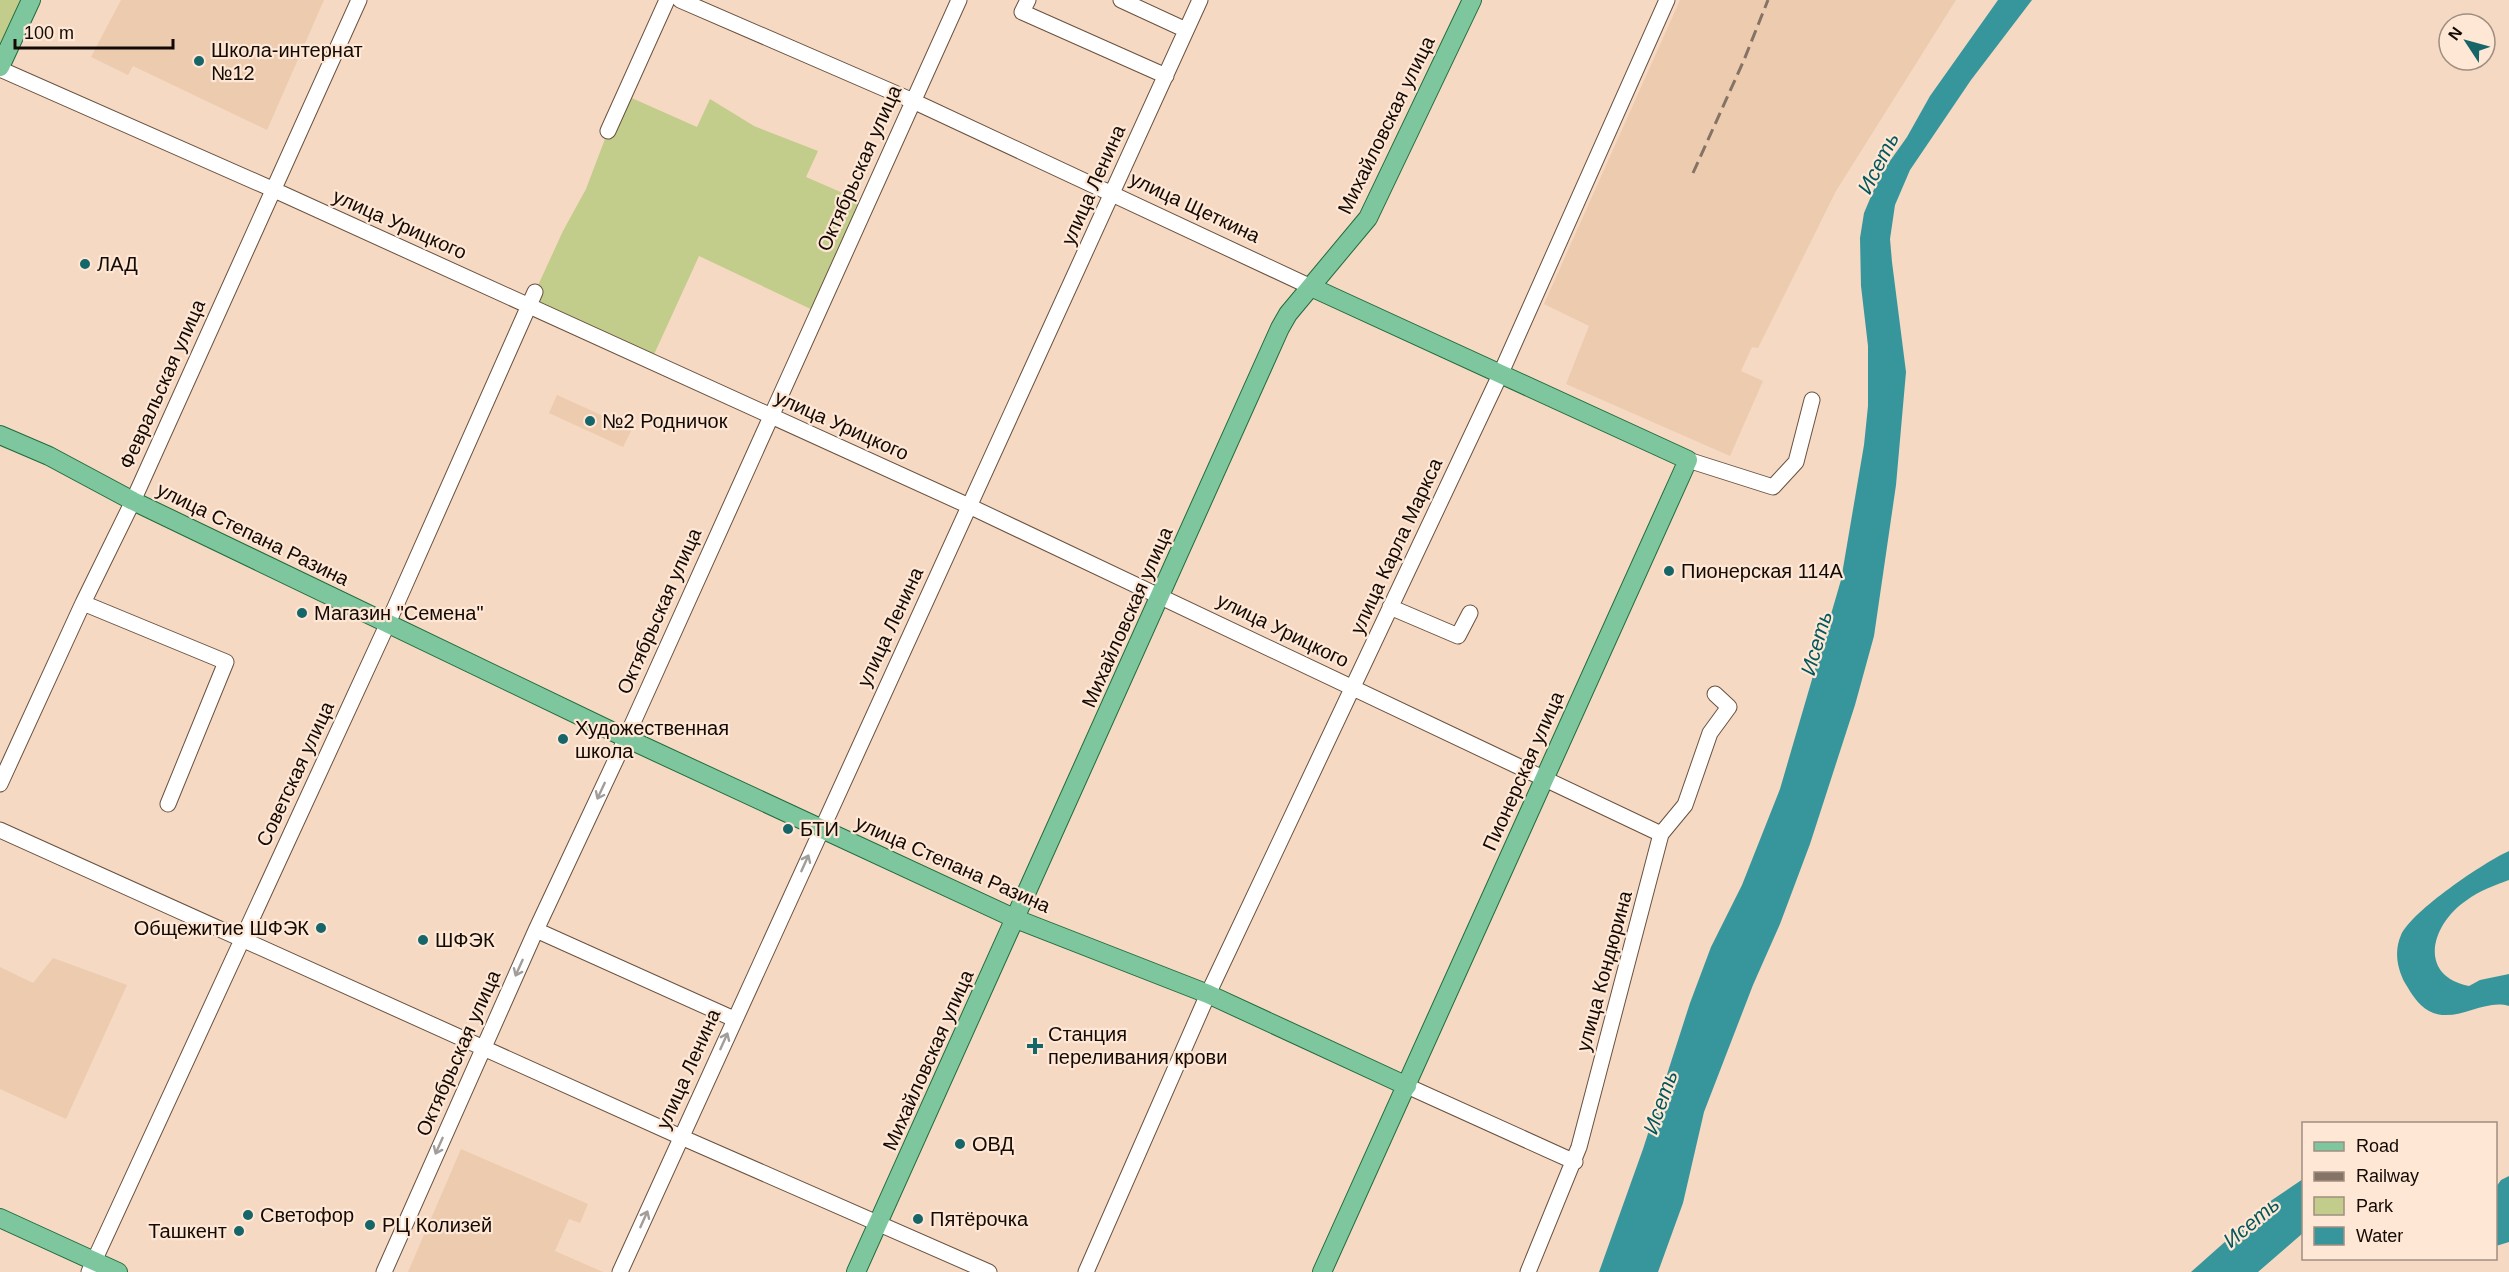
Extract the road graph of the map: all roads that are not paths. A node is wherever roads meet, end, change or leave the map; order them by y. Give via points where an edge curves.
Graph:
1 (31, 0) edge
2 (359, 0) edge
3 (667, 0) edge
4 (680, 0) edge
5 (959, 0) edge
6 (1028, 0) edge
7 (1121, 0) edge
8 (1200, 0) edge
9 (1472, 0) edge
10 (1667, 0) edge
11 (1186, 30) junction
12 (0, 68) edge
13 (1166, 76) junction
14 (913, 101) junction
15 (608, 131) dead end
16 (272, 189) junction
17 (1113, 193) junction
18 (1311, 287) junction
19 (532, 299) junction
20 (1500, 375) junction
21 (1812, 400) dead end
22 (770, 416) junction
23 (0, 435) edge
24 (1688, 460) junction
25 (133, 501) junction
26 (969, 506) junction
27 (1162, 595) junction
28 (83, 603) junction
29 (1390, 607) junction
30 (1470, 613) dead end
31 (388, 623) junction
32 (1352, 687) junction
33 (1715, 694) dead end
34 (626, 738) junction
35 (1545, 778) junction
36 (0, 784) edge
37 (168, 804) dead end
38 (821, 828) junction
39 (0, 830) edge
40 (1661, 834) junction
41 (1016, 919) junction
42 (536, 930) junction
43 (241, 939) junction
44 (1208, 994) junction
45 (734, 1019) junction
46 (483, 1048) junction
47 (1407, 1086) junction
48 (681, 1137) junction
49 (1575, 1162) junction
50 (0, 1218) edge
51 (879, 1222) junction
52 (91, 1266) edge
53 (118, 1272) edge
54 (384, 1272) edge
55 (620, 1272) edge
56 (856, 1272) edge
57 (989, 1272) edge
58 (1086, 1272) edge
59 (1322, 1272) edge
60 (1528, 1272) edge

1 - 12 main road
2 - 16 street, Февральская улица
3 - 15 street
4 - 14 street, улица Щеткина
5 - 14 street, Октябрьская улица
6 - 13 street via 1022,12
7 - 11 street
8 - 11 street, улица Ленина
9 - 18 main road, Михайловская улица via 1368,218
10 - 20 street, улица Карла Маркса
11 - 13 street, улица Ленина
12 - 16 street, улица Урицкого
13 - 17 street, улица Ленина
14 - 17 street, улица Щеткина
14 - 22 street, Октябрьская улица
16 - 19 street, улица Урицкого
16 - 25 street, Февральская улица
17 - 18 street, улица Щеткина
17 - 26 street, улица Ленина
18 - 20 main road, улица Щеткина
18 - 27 main road, Михайловская улица via 1280,328
19 - 22 street, улица Урицкого
19 - 31 street, Советская улица
20 - 24 main road, улица Щеткина
20 - 29 street, улица Карла Маркса
21 - 24 street via 1796,462 1773,487
22 - 26 street, улица Урицкого
22 - 34 street, Октябрьская улица
23 - 25 main road, улица Степана Разина
24 - 35 main road, Пионерская улица
25 - 28 street, Февральская улица
25 - 31 main road, улица Степана Разина
26 - 27 street, улица Урицкого
26 - 38 street, улица Ленина
27 - 32 street, улица Урицкого
27 - 41 main road, Михайловская улица
28 - 36 street, Февральская улица
28 - 37 street via 226,662
29 - 30 street via 1458,636
29 - 32 street, улица Карла Маркса
31 - 34 main road, улица Степана Разина
31 - 43 street, Советская улица
32 - 35 street, улица Урицкого
32 - 44 street, улица Карла Маркса
33 - 40 street, улица Кондюрина via 1729,707 1710,733 1685,805
34 - 38 main road, улица Степана Разина
34 -> 42 street, Октябрьская улица
35 - 40 street, улица Урицкого
35 - 47 main road, Пионерская улица
38 - 41 main road, улица Степана Разина
45 -> 38 street, улица Ленина
39 - 43 street
40 - 49 street, улица Кондюрина
41 - 44 main road, улица Степана Разина
41 - 51 main road, Михайловская улица
42 - 45 street
42 -> 46 street, Октябрьская улица
43 - 46 street
43 - 52 street, Советская улица
44 - 47 main road, улица Степана Разина
44 - 58 street, улица Карла Маркса
48 -> 45 street, улица Ленина
46 - 48 street
46 -> 54 street, Октябрьская улица
47 - 49 street
47 - 59 main road, Пионерская улица
48 - 51 street
55 -> 48 street, улица Ленина
49 - 60 street, улица Кондюрина
50 - 52 main road
51 - 56 main road, Михайловская улица
51 - 57 street
52 - 53 main road

